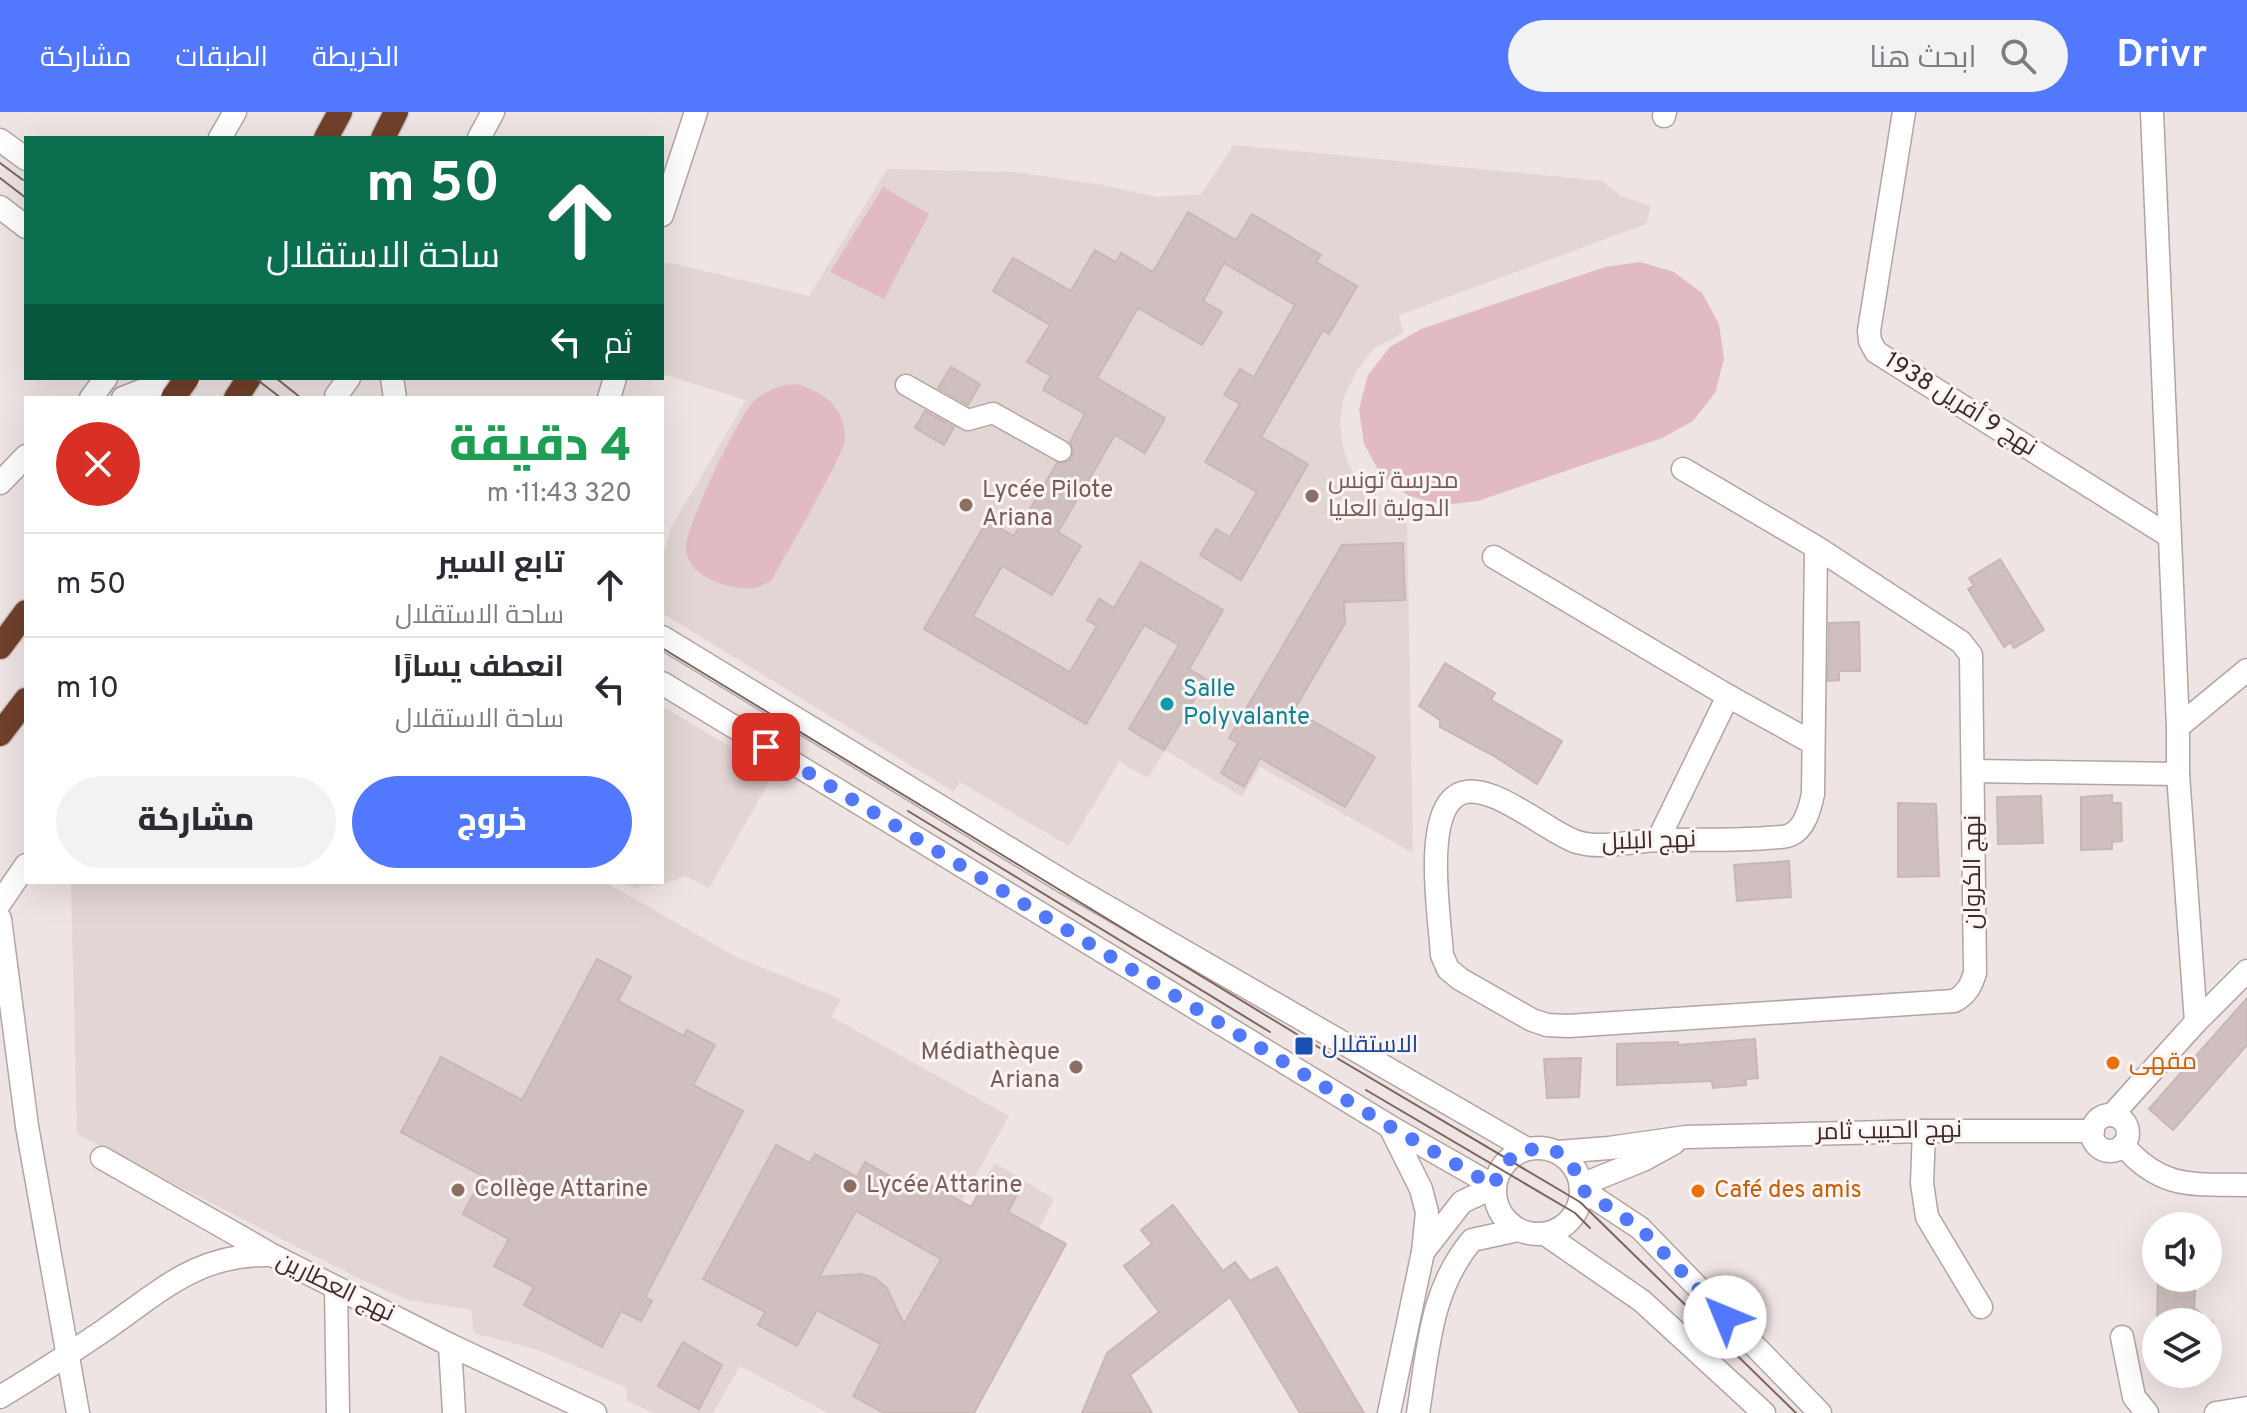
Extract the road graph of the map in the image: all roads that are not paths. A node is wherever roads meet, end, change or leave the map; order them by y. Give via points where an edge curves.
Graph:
1 (235, 112) edge
2 (338, 112) edge
3 (396, 112) edge
4 (493, 112) edge
5 (696, 112) edge
6 (1904, 112) edge
7 (2152, 112) edge
8 (221, 136) edge
9 (326, 136) edge
10 (384, 136) edge
11 (480, 136) edge
12 (0, 140) edge
13 (24, 158) edge
14 (0, 207) edge
15 (664, 209) edge
16 (24, 225) edge
17 (184, 380) edge
18 (906, 385) dead end
19 (166, 390) edge
20 (134, 396) edge
21 (1061, 451) dead end
22 (24, 458) edge
23 (1683, 469) dead end
24 (0, 483) edge
25 (2169, 536) junction
26 (1816, 547) junction
27 (1494, 557) dead end
28 (24, 615) edge
29 (664, 638) edge
30 (0, 647) edge
31 (2247, 670) edge
32 (664, 684) edge
33 (1728, 696) junction
34 (24, 703) edge
35 (2178, 727) junction
36 (0, 734) edge
37 (1813, 743) junction
38 (1973, 771) junction
39 (2178, 774) junction
40 (1658, 840) junction
41 (24, 868) edge
42 (0, 903) edge
43 (0, 919) edge
44 (2247, 971) edge
45 (1532, 1020) joint
46 (2196, 1022) junction
47 (2112, 1115) junction
48 (1389, 1126) junction
49 (1924, 1131) junction
50 (2093, 1131) junction
51 (1686, 1137) junction
52 (2123, 1145) junction
53 (1527, 1149) junction
54 (1558, 1152) junction
55 (102, 1158) dead end
56 (2247, 1185) edge
57 (1494, 1186) junction
58 (1581, 1187) junction
59 (1518, 1230) junction
60 (1545, 1234) junction
61 (1423, 1252) junction
62 (272, 1255) junction
63 (336, 1288) junction
64 (1981, 1307) dead end
65 (2122, 1337) dead end
66 (450, 1345) junction
67 (68, 1355) junction
68 (0, 1397) edge
69 (2247, 1408) edge
70 (588, 1411) edge
71 (78, 1413) edge
72 (338, 1413) edge
73 (454, 1413) edge
74 (1389, 1413) edge
75 (1418, 1413) edge
76 (1764, 1413) edge
77 (1820, 1413) edge
78 (2147, 1413) edge
79 (2216, 1413) edge

1 - 8 street
2 - 9 highway
3 - 10 highway
4 - 11 street
5 - 15 street
6 - 25 street, نهج 9 أفريل 1938 via 1869,331 1876,352
7 - 25 street
12 - 13 street
14 - 16 street
17 - 19 highway, bridge
18 - 21 street via 968,420 993,413
19 - 20 street
22 - 24 street
23 - 26 street, نهج الكروان
25 - 35 street
26 - 37 street, نهج البلبل
26 - 38 street, نهج الكروان via 1961,642 1971,655
27 - 33 street
28 - 30 highway
29 - 53 street via 1066,883
31 - 35 street
32 - 48 street
33 - 37 street
33 - 40 street
34 - 36 highway
35 - 39 street
37 - 40 street, نهج البلبل via 1810,809 1791,835
38 - 39 street
38 - 45 street, نهج الكروان via 1975,973 1963,997 1583,1025
39 - 46 street
40 - 45 street, نهج البلبل via 1594,845 1575,841 1480,792 1455,796 1445,808 1436,858 1442,955 1460,979
41 - 42 street
43 - 67 street via 27,1126
44 - 46 street
46 - 47 street
47 - 50 street via 2098,1121
47 - 52 street via 2127,1126
48 - 57 street
48 - 61 street via 1421,1189 1427,1212
49 - 50 street, نهج الحبيب ثامر
49 - 51 street, نهج الحبيب ثامر
49 - 64 street via 1927,1217
50 - 52 street via 2102,1148
51 - 54 street, نهج الحبيب ثامر
51 - 58 street, نهج الحبيب ثامر
52 - 56 street via 2155,1174 2184,1184
53 - 54 street
53 - 57 street via 1507,1160
54 - 58 street via 1573,1166
55 - 62 street
57 - 59 street via 1499,1212
57 - 61 street via 1462,1202
58 - 60 street via 1575,1213
58 - 77 street via 1640,1228
59 - 60 street
59 - 75 street via 1472,1240 1447,1274 1435,1310
60 - 76 street via 1642,1301
61 - 74 street
62 - 63 street, نهج العطارين
62 - 67 street, نهج العطارين via 243,1254 171,1281
63 - 66 street, نهج العطارين
63 - 72 street
65 - 78 street via 2134,1397
66 - 70 street, نهج العطارين
66 - 73 street
67 - 68 street, نهج العطارين
67 - 71 street
69 - 79 street

